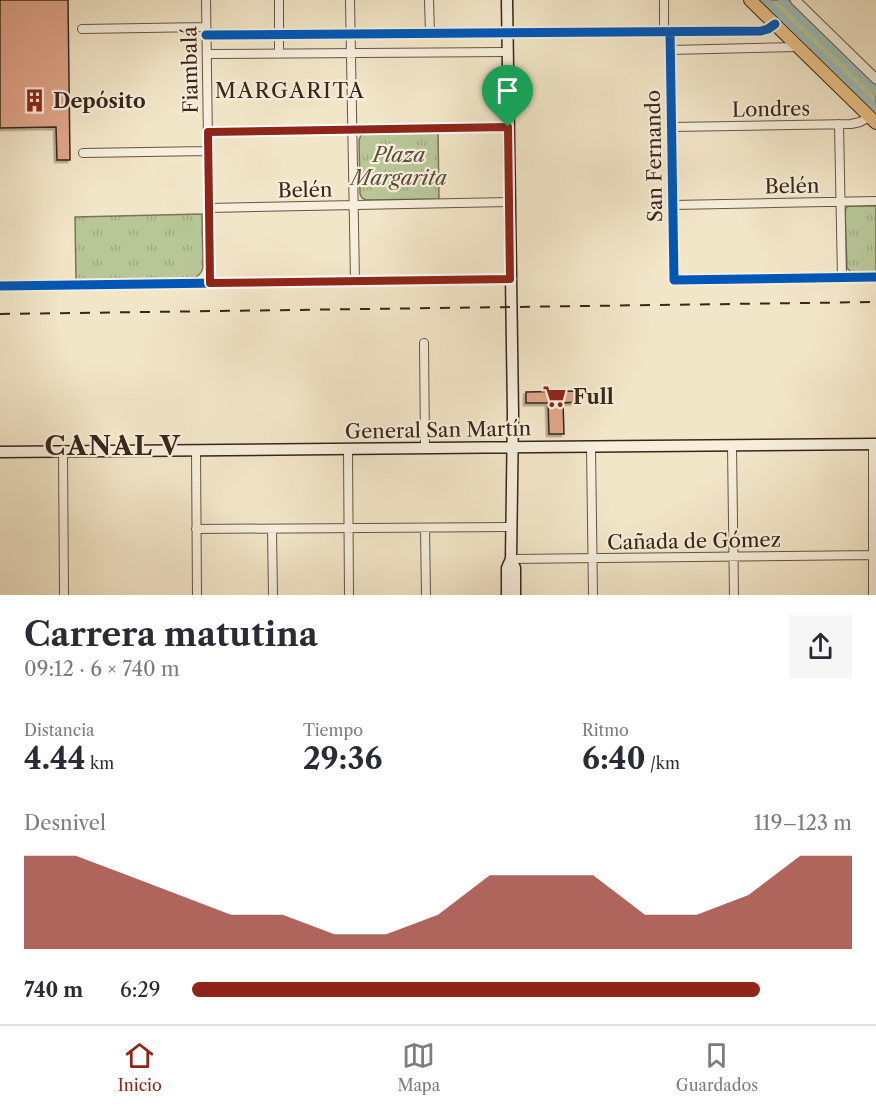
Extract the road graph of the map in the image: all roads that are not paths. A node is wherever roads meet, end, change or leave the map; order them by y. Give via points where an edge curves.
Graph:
1 (206, 0) edge
2 (279, 0) edge
3 (350, 0) edge
4 (429, 0) edge
5 (507, 0) edge
6 (664, 0) edge
7 (750, 0) edge
8 (795, 0) edge
9 (775, 24) junction
10 (82, 29) dead end
11 (206, 31) junction
12 (667, 32) junction
13 (507, 33) junction
14 (351, 34) junction
15 (430, 34) junction
16 (279, 35) junction
17 (799, 47) junction
18 (670, 50) junction
19 (507, 52) junction
20 (351, 53) junction
21 (207, 54) junction
22 (279, 54) junction
23 (876, 79) edge
24 (873, 120) edge
25 (839, 124) junction
26 (508, 127) junction
27 (672, 127) junction
28 (352, 129) junction
29 (208, 132) junction
30 (208, 151) junction
31 (83, 153) dead end
32 (876, 201) edge
33 (509, 202) junction
34 (840, 202) junction
35 (353, 205) junction
36 (673, 205) junction
37 (209, 208) junction
38 (876, 277) edge
39 (842, 278) junction
40 (510, 279) junction
41 (354, 281) junction
42 (210, 283) junction
43 (0, 286) edge
44 (424, 343) dead end
45 (874, 444) edge
46 (732, 446) junction
47 (512, 447) junction
48 (591, 447) junction
49 (425, 448) junction
50 (348, 449) junction
51 (196, 450) junction
52 (0, 452) edge
53 (63, 452) junction
54 (512, 527) junction
55 (349, 528) junction
56 (425, 528) junction
57 (272, 529) junction
58 (196, 530) junction
59 (875, 555) edge
60 (733, 557) junction
61 (593, 558) junction
62 (512, 559) junction
63 (64, 595) edge
64 (197, 595) edge
65 (273, 595) edge
66 (349, 595) edge
67 (426, 595) edge
68 (507, 595) edge
69 (515, 595) edge
70 (593, 595) edge
71 (734, 595) edge
72 (873, 595) edge

1 - 11 street, Fiambalá
2 - 16 street
3 - 14 street
4 - 15 street
5 - 13 main road
6 - 12 street, San Fernando
7 - 9 main road
8 - 23 street
9 - 12 street via 761,31
9 - 17 main road
10 - 11 street
11 - 16 street
11 - 21 street, Fiambalá
12 - 13 street
12 - 18 street, San Fernando
13 - 15 street
13 - 19 main road
14 - 15 street
14 - 16 street
14 - 20 street
16 - 22 street
17 - 18 street
17 - 24 main road
18 - 27 street, San Fernando
19 - 20 street
19 - 26 main road
20 - 22 street
20 - 28 street
21 - 22 street
21 - 29 street, Fiambalá
24 - 25 street, Londres
25 - 27 street, Londres
25 - 34 street
26 - 28 street
26 - 33 main road
27 - 36 street, San Fernando
28 - 29 street
28 - 35 street
29 - 30 street, Fiambalá
30 - 31 street
30 - 37 street, Fiambalá
32 - 34 street, Belén
33 - 35 street, Belén
33 - 40 main road
34 - 36 street, Belén
34 - 39 street
35 - 37 street, Belén
35 - 41 street
36 - 39 street, San Fernando via 674,280
37 - 42 street, Fiambalá
38 - 39 street
40 - 41 street
40 - 47 main road
41 - 42 street
42 - 43 street
44 - 49 street
45 - 46 main road, General San Martín
45 - 59 street
46 - 48 main road, General San Martín
46 - 60 street
47 - 48 main road, General San Martín
47 - 49 main road, General San Martín
47 - 54 main road
48 - 61 street
49 - 50 main road, General San Martín
50 - 51 main road, General San Martín
50 - 55 street
51 - 53 main road, General San Martín
51 - 58 street
52 - 53 main road, General San Martín
53 - 63 street
54 - 56 street
54 - 62 main road
55 - 56 street
55 - 57 street
55 - 66 street
56 - 67 street
57 - 58 street
57 - 65 street
58 - 64 street
59 - 60 street, Cañada de Gómez
59 - 72 street
60 - 61 street, Cañada de Gómez
60 - 71 street
61 - 62 street, Cañada de Gómez
61 - 70 street
62 - 68 main road via 507,570
62 - 69 main road

